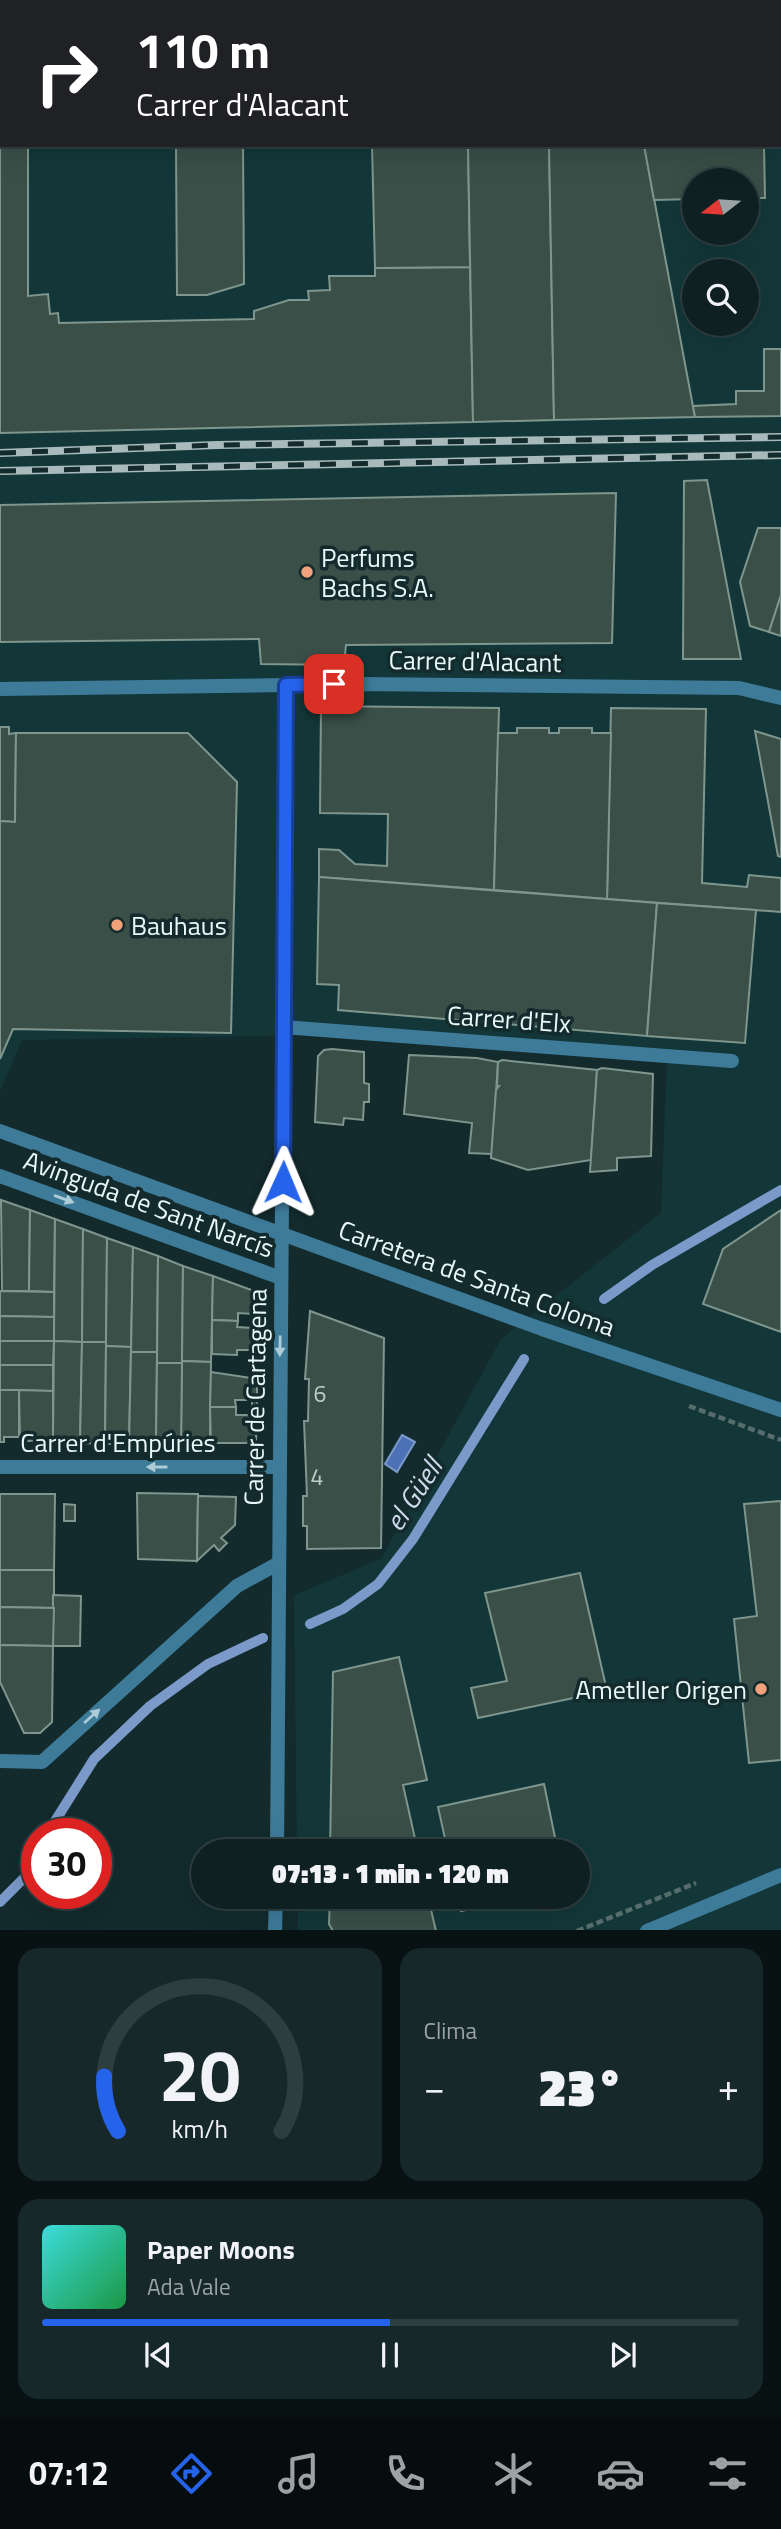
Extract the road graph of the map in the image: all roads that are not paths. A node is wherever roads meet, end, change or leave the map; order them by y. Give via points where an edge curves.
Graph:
1 (286, 685) junction
2 (0, 689) edge
3 (781, 698) edge
4 (283, 1027) junction
5 (732, 1061) dead end
6 (0, 1131) edge
7 (0, 1176) edge
8 (281, 1234) junction
9 (281, 1278) junction
10 (781, 1410) edge
11 (0, 1467) edge
12 (279, 1467) junction
13 (279, 1563) junction
14 (0, 1761) edge
15 (276, 1839) edge
16 (781, 1875) edge
17 (276, 1909) edge
18 (275, 1930) edge
19 (647, 1930) edge

1 - 2 street, Carrer d'Alacant
1 - 3 street, Carrer d'Alacant via 739,688
1 - 4 street, Carrer de Cartagena
4 - 5 street, Carrer d'Elx
4 - 8 street, Carrer de Cartagena
6 - 8 street, Carretera de Santa Coloma
7 -> 9 street, Avinguda de Sant Narcís
8 - 9 street, Carrer de Cartagena
8 - 10 street, Carretera de Santa Coloma
9 -> 12 street, Carrer de Cartagena
12 -> 11 street, Carrer d'Empúries
12 - 13 street, Carrer de Cartagena
14 -> 13 street via 42,1762 237,1586
13 - 15 street, Carrer de Cartagena
16 - 19 street
17 - 18 street

